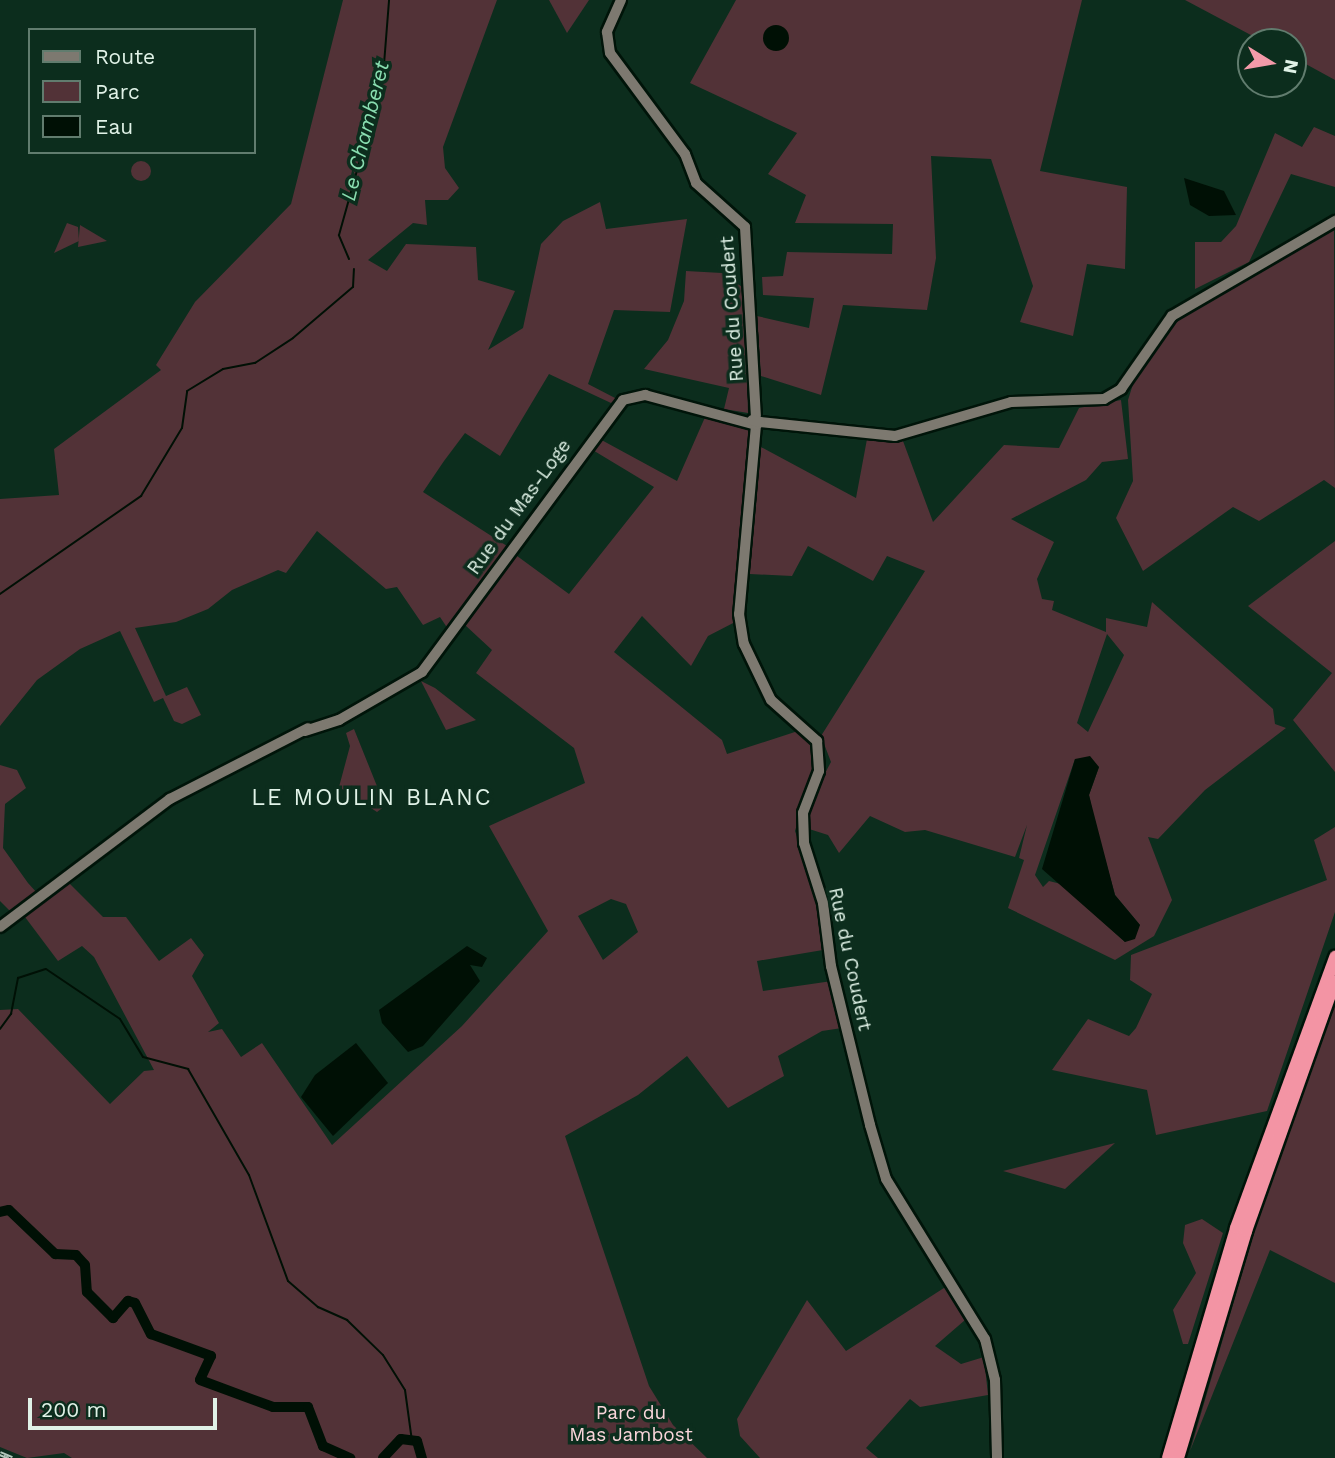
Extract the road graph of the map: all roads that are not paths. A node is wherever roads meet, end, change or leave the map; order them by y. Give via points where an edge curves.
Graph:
1 (621, 0) edge
2 (1335, 221) edge
3 (756, 421) junction
4 (0, 927) edge
5 (1335, 957) edge
6 (1335, 981) edge
7 (997, 1458) edge
8 (1168, 1458) edge
9 (1178, 1458) edge

1 - 3 main road, Rue du Coudert via 607,32 614,59 685,154 696,183 745,227
2 - 3 main road, Rue du Mas-Loge via 1172,316 1121,389 1104,399 1011,402 900,435
3 - 4 main road, Rue du Mas-Loge via 645,395 623,400 428,665 170,799
3 - 7 main road, Rue du Coudert via 739,614 744,644 771,699 817,741 820,763 803,813 804,843 823,903 831,966 866,1112 886,1179 985,1339 995,1380
5 - 8 highway via 1236,1228
6 - 9 highway via 1246,1231

